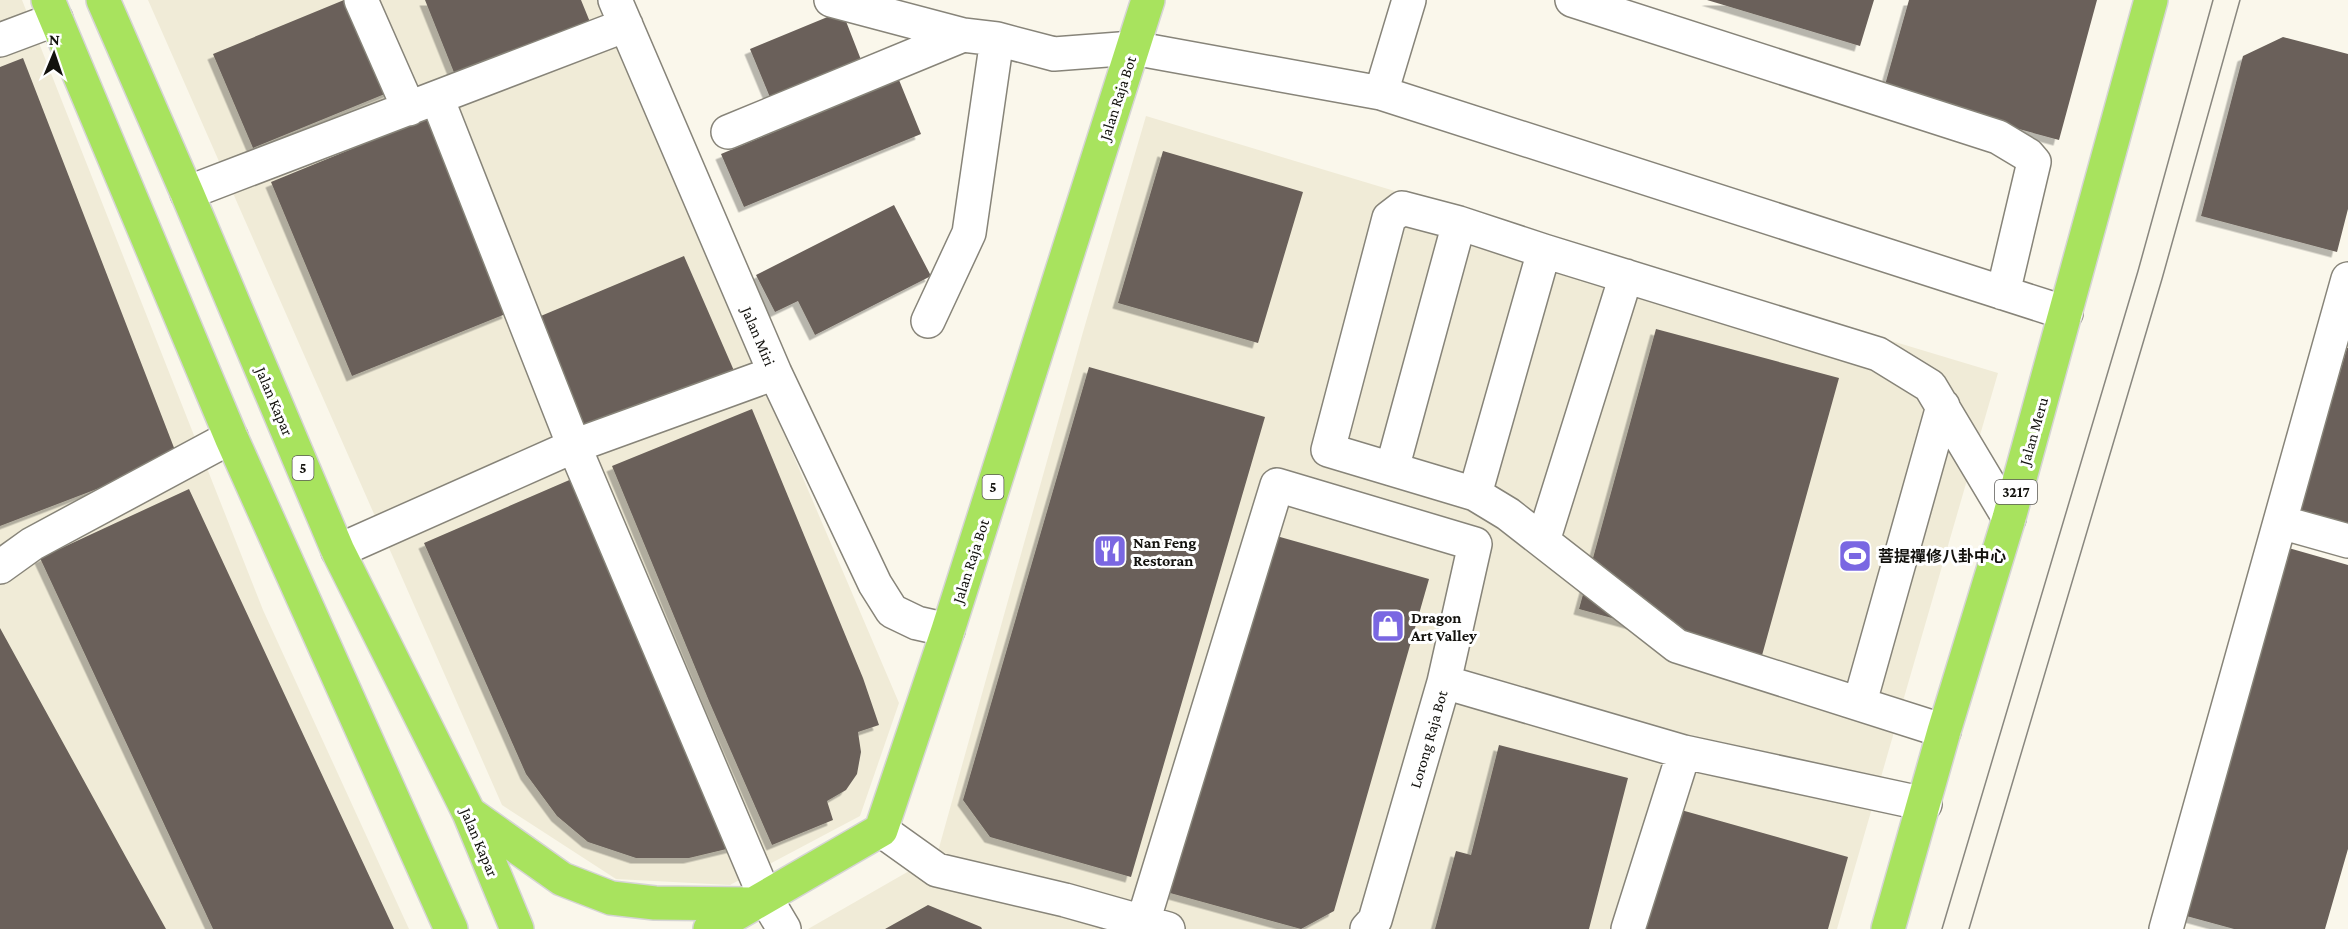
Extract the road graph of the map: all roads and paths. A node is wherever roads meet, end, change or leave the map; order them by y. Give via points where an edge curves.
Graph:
1 (103, 0) edge
2 (361, 0) edge
3 (831, 0) edge
4 (1148, 0) edge
5 (1409, 0) edge
6 (1572, 0) edge
7 (2151, 0) edge
8 (52, 9) edge
9 (620, 13) edge
10 (963, 35) junction
11 (997, 39) junction
12 (0, 40) edge
13 (1133, 48) junction
14 (1381, 93) junction
15 (423, 103) junction
16 (728, 132) dead end
17 (187, 193) junction
18 (1458, 223) junction
19 (1544, 251) junction
20 (1626, 276) junction
21 (2348, 279) edge
22 (2003, 293) junction
23 (2066, 314) junction
24 (928, 321) dead end
25 (775, 373) junction
26 (1943, 406) junction
27 (231, 437) junction
28 (574, 447) junction
29 (1392, 469) junction
30 (1475, 494) junction
31 (2008, 518) junction
32 (2280, 522) junction
33 (1543, 541) junction
34 (2348, 541) edge
35 (338, 551) junction
36 (0, 567) edge
37 (948, 630) junction
38 (1444, 682) junction
39 (1860, 702) junction
40 (1944, 731) junction
41 (1684, 752) junction
42 (1925, 804) junction
43 (469, 813) junction
44 (881, 830) junction
45 (750, 910) edge
46 (1072, 915) edge
47 (1155, 926) edge
48 (451, 929) edge
49 (517, 929) edge
50 (710, 929) edge
51 (784, 929) edge
52 (1367, 929) edge
53 (1628, 929) edge
54 (1888, 929) edge
55 (2166, 929) edge

1 - 17 highway, Jalan Kapar / 5
2 - 15 street
3 - 10 street
4 - 13 highway, Jalan Raja Bot / 5
5 - 14 street
6 - 22 street via 1998,137 2028,154 2034,162
7 - 23 highway, Jalan Meru / 3217
8 - 12 street
8 - 27 highway
9 - 15 street
9 - 25 street, Jalan Miri
10 - 11 street
10 - 16 street
11 - 13 street via 1054,54
11 - 24 street via 969,233
13 - 14 street
13 - 37 highway, Jalan Raja Bot / 5
14 - 22 street
15 - 17 street
15 - 28 street
17 - 35 highway, Jalan Kapar / 5
18 - 19 street
18 - 29 street
18 - 29 street via 1402,208 1389,218 1328,450
19 - 20 street
19 - 30 street
20 - 26 street via 1878,354 1930,386
20 - 33 street
21 - 32 street
22 - 23 street
23 - 31 highway, Jalan Meru / 3217
25 - 28 street
25 - 37 street, Jalan Miri via 875,584 892,611 917,623
26 - 31 street
26 - 39 street
27 - 36 street via 32,544
27 - 48 highway
28 - 35 street
28 - 45 street
29 - 30 street
30 - 33 street
31 - 40 highway, Jalan Meru / 3217
32 - 34 street
32 - 55 street
33 - 39 street via 1677,646
35 - 43 highway, Jalan Kapar / 5
37 - 44 highway, Jalan Raja Bot / 5
38 - 41 street
38 - 47 street, Lorong Raja Bot via 1475,544 1277,485
38 - 52 street, Lorong Raja Bot via 1376,920
39 - 40 street
40 - 42 highway, Jalan Meru / 3217
41 - 42 street
41 - 53 street
42 - 54 highway, Jalan Meru / 3217
43 - 45 highway via 562,879 611,898
43 - 49 highway, Jalan Kapar / 5
44 - 45 highway
44 - 46 street via 937,870
45 - 50 highway
45 - 51 street
46 - 47 street

